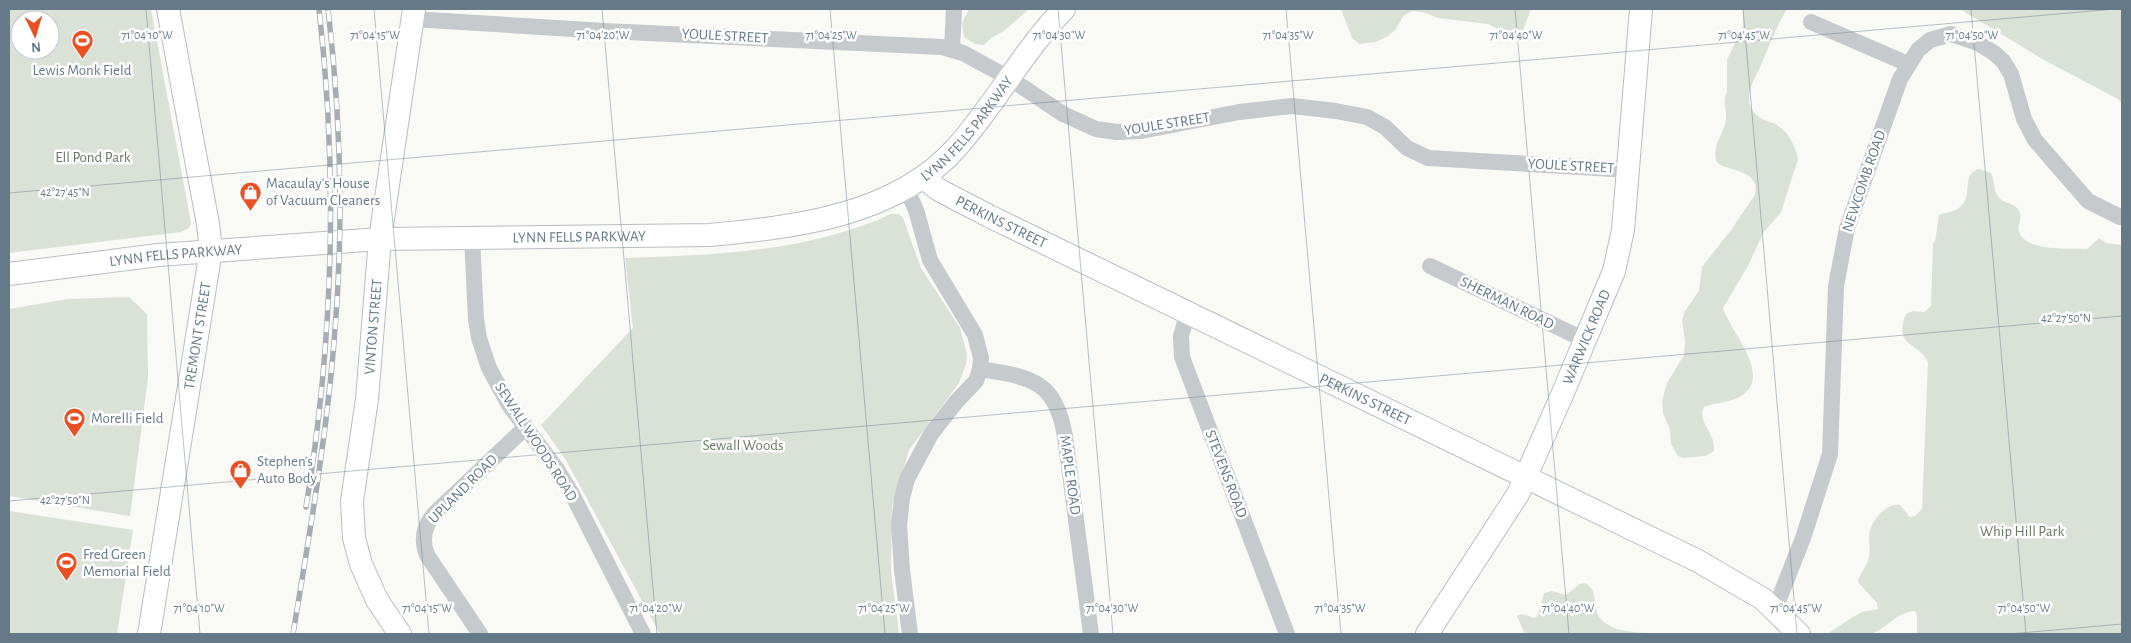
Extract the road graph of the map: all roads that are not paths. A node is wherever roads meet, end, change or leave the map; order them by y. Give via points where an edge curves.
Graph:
1 (168, 9) edge
2 (954, 9) edge
3 (1064, 9) edge
4 (1640, 9) edge
5 (413, 14) edge
6 (1811, 22) dead end
7 (952, 49) junction
8 (1908, 64) junction
9 (1009, 78) junction
10 (1629, 170) junction
11 (914, 183) junction
12 (2120, 217) dead end
13 (472, 237) junction
14 (380, 239) junction
15 (211, 250) junction
16 (1430, 266) dead end
17 (9, 274) edge
18 (1188, 312) junction
19 (1585, 340) junction
20 (980, 369) junction
21 (526, 427) junction
22 (1526, 477) junction
23 (1775, 609) junction
24 (150, 634) edge
25 (400, 634) edge
26 (480, 634) edge
27 (643, 634) edge
28 (910, 634) edge
29 (1091, 634) edge
30 (1287, 634) edge
31 (1427, 634) edge
32 (1799, 634) edge

1 - 15 street, TREMONT STREET
2 - 7 street
3 - 9 street, LYNN FELLS PARKWAY via 1040,35
4 - 10 street, WARWICK ROAD
5 - 7 street, YOULE STREET via 605,31
5 - 14 street, VINTON STREET
6 - 8 street
7 - 9 street, YOULE STREET
8 - 12 street, NEWCOMB ROAD via 1924,45 1947,34 1978,43 1994,53 2011,74 2024,119 2035,140 2081,195 2098,208
8 - 23 street, NEWCOMB ROAD via 1864,175 1847,228 1836,286 1830,454 1803,538
9 - 10 street, YOULE STREET via 1063,114 1087,126 1107,131 1141,131 1247,110 1292,106 1366,117 1385,127 1407,148 1428,158
9 - 11 street, LYNN FELLS PARKWAY via 943,162
10 - 19 street, WARWICK ROAD via 1620,252
11 - 13 street, LYNN FELLS PARKWAY via 873,203 832,216 741,232 683,236
11 - 18 street, PERKINS STREET via 939,190
11 - 20 street via 916,210 930,260 975,335
13 - 14 street, LYNN FELLS PARKWAY
13 - 21 street, SEWALL WOODS ROAD via 473,294 479,338 501,392
14 - 15 street, LYNN FELLS PARKWAY
14 - 25 street, VINTON STREET via 367,399 353,486 352,514 365,574 377,600
15 - 17 street, LYNN FELLS PARKWAY
15 - 24 street, TREMONT STREET
16 - 19 street, SHERMAN ROAD
18 - 22 street, PERKINS STREET
18 - 30 street, STEVENS ROAD via 1181,336 1182,357
19 - 22 street, WARWICK ROAD
20 - 28 street via 976,381 931,434 907,479 899,525
20 - 29 street, MAPLE ROAD via 1027,378 1048,393 1058,407 1065,436
21 - 26 street, UPLAND ROAD via 434,514 424,531 427,555
21 - 27 street, SEWALL WOODS ROAD via 572,494
22 - 23 street, PERKINS STREET via 1698,561 1748,589
22 - 31 street, WARWICK ROAD via 1496,530
23 - 32 street, PERKINS STREET

